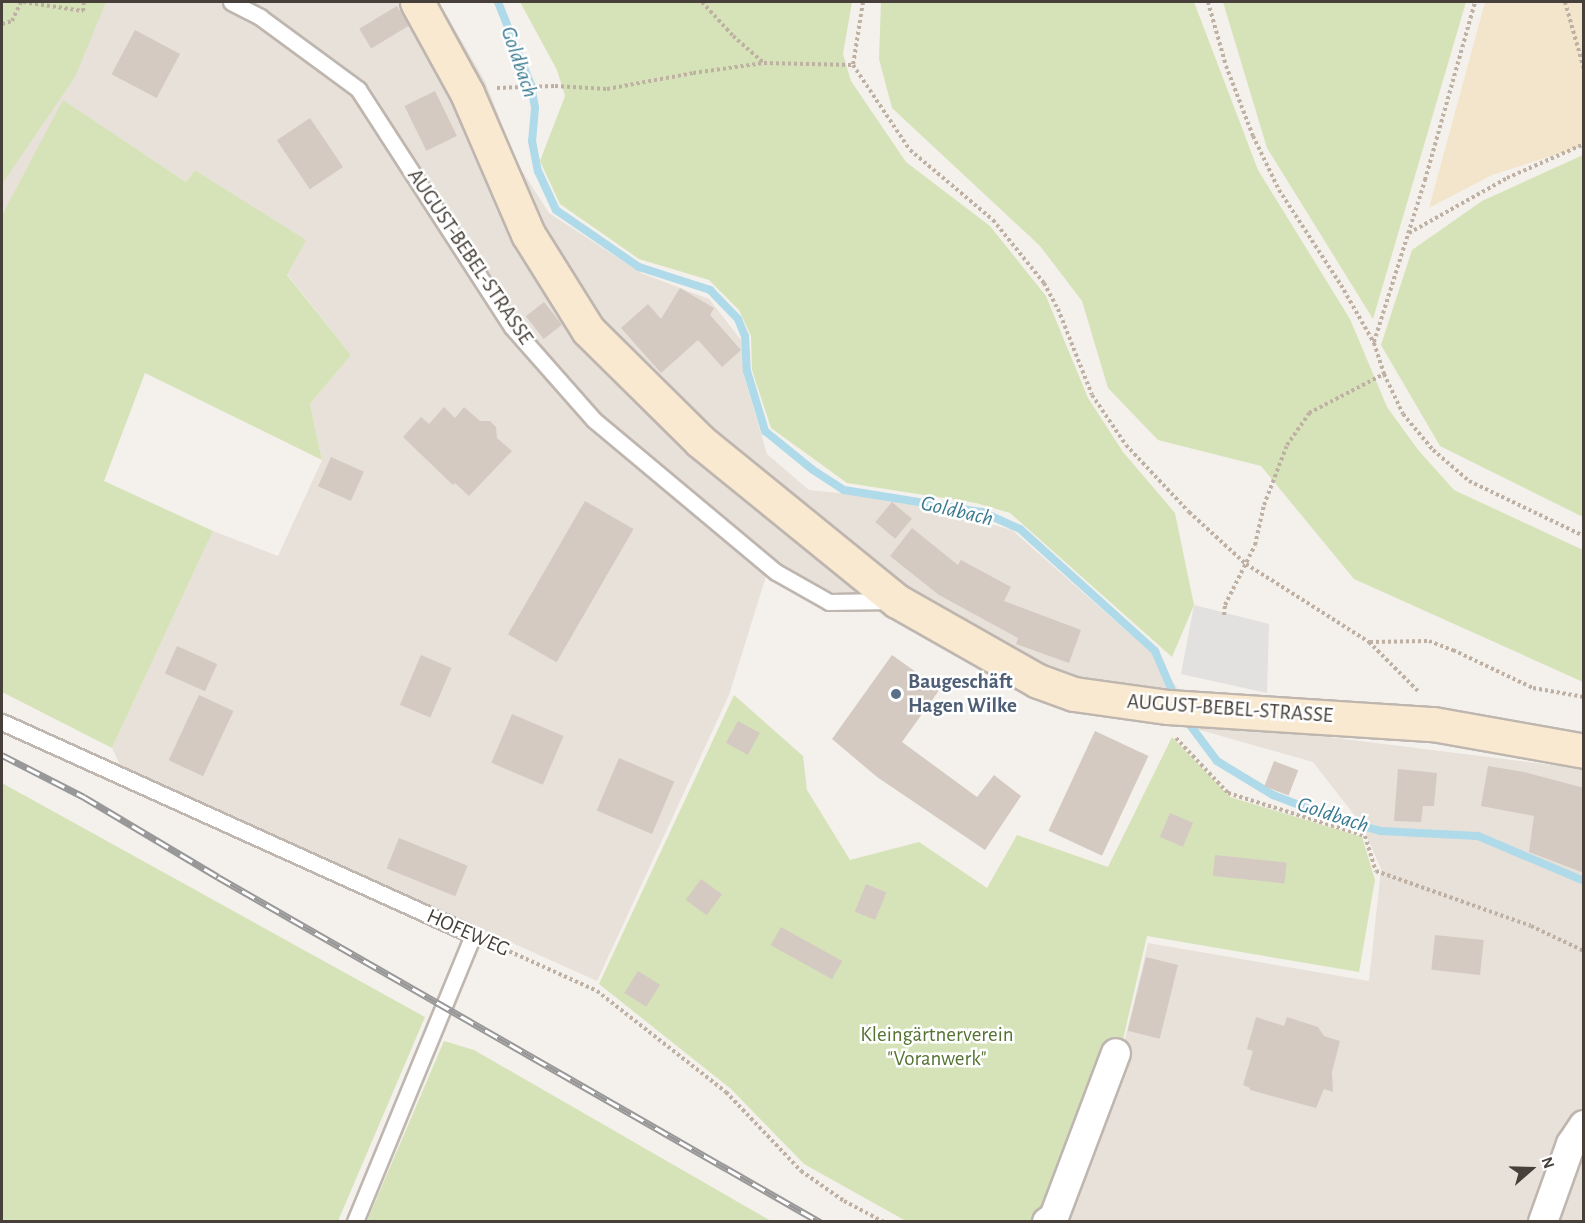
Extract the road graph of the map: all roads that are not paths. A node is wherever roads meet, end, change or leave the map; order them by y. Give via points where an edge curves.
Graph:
1 (231, 2) edge
2 (417, 2) edge
3 (897, 601) junction
4 (2, 722) edge
5 (1584, 751) edge
6 (1116, 1053) dead end
7 (1584, 1125) edge
8 (355, 1221) edge
9 (1047, 1221) edge
10 (1543, 1221) edge

1 - 3 lane, AUGUST-BEBEL-STRASSE via 260,17 358,89 512,327 594,420 776,572 829,602
2 - 3 street, AUGUST-BEBEL-STRASSE via 467,93 528,234 588,330 700,441
3 - 5 street, AUGUST-BEBEL-STRASSE via 1038,681 1074,694 1173,706 1433,724
4 - 8 lane, HOFEWEG via 473,935
6 - 9 street via 1054,1217
7 - 10 street via 1570,1144

